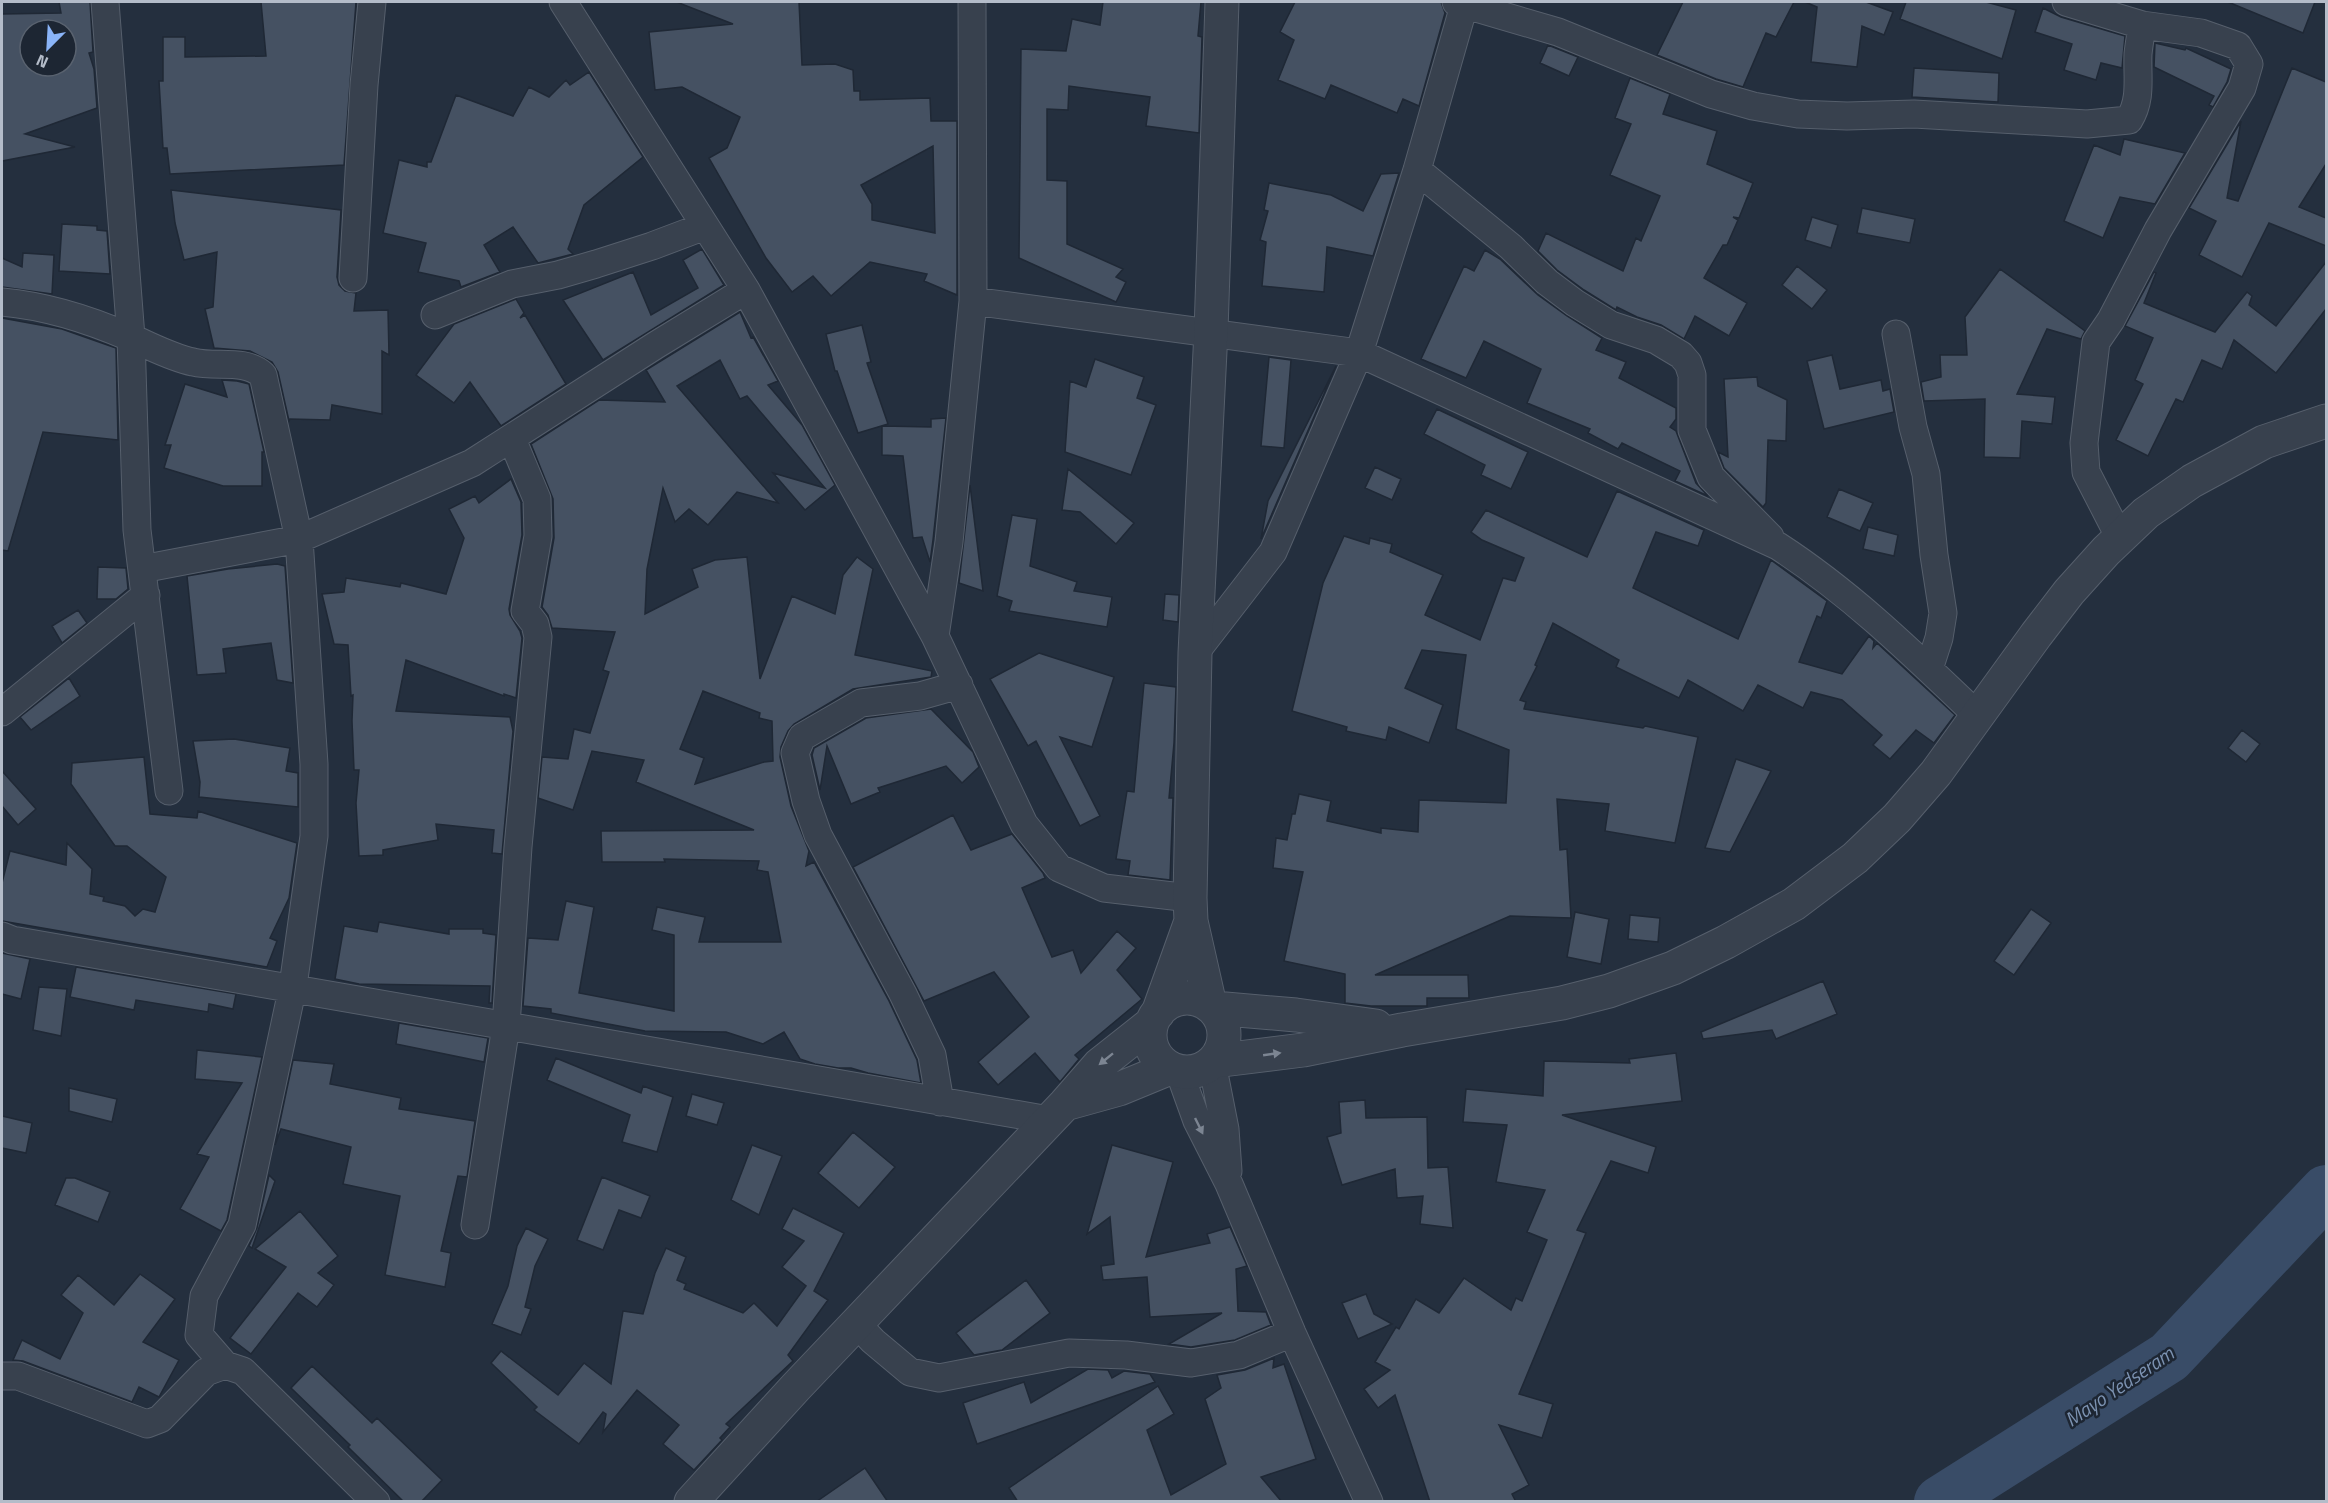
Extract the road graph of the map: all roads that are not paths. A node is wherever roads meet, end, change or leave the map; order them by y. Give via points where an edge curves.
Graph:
1 (105, 2) edge
2 (372, 2) edge
3 (562, 2) edge
4 (972, 2) edge
5 (1222, 2) edge
6 (1462, 2) edge
7 (2066, 2) edge
8 (2142, 25) junction
9 (1417, 170) junction
10 (705, 226) junction
11 (353, 278) dead end
12 (746, 290) junction
13 (973, 301) junction
14 (2, 302) edge
15 (435, 315) dead end
16 (1211, 332) junction
17 (1896, 334) dead end
18 (131, 338) junction
19 (1359, 353) junction
20 (2326, 421) edge
21 (512, 439) junction
22 (2120, 538) junction
23 (299, 539) junction
24 (1778, 546) junction
25 (144, 582) junction
26 (935, 636) junction
27 (1194, 653) junction
28 (1929, 669) junction
29 (959, 685) junction
30 (2, 712) edge
31 (1978, 716) junction
32 (169, 791) dead end
33 (1191, 910) junction
34 (2, 936) edge
35 (292, 986) junction
36 (1212, 1007) junction
37 (1155, 1018) junction
38 (506, 1026) junction
39 (1402, 1030) junction
40 (1213, 1062) junction
41 (1175, 1069) junction
42 (940, 1102) junction
43 (1057, 1112) junction
44 (1229, 1184) junction
45 (475, 1225) dead end
46 (856, 1323) junction
47 (1292, 1333) junction
48 (225, 1365) junction
49 (2, 1376) edge
50 (376, 1502) edge
51 (691, 1502) edge
52 (1369, 1502) edge

1 - 18 street
2 - 11 street
3 - 10 street
4 - 13 street
5 - 16 street
6 - 8 street via 1558,32 1711,94 1798,114 1847,116 1914,114 2086,124 2129,120 2138,98
6 - 9 street
7 - 8 street
8 - 22 street via 2201,33 2238,46 2249,64 2242,88 2096,342 2084,443 2086,472
9 - 19 street
9 - 24 street via 1575,303 1611,325 1656,340 1681,355 1692,375 1692,430 1711,477
10 - 12 street
10 - 15 street via 596,264 512,284
12 - 21 street
12 - 26 street
13 - 16 street
13 - 26 street via 949,542
14 - 18 street via 29,304 88,320
16 - 19 street
16 - 27 street
17 - 28 street via 1926,474 1943,613
18 - 23 street via 173,357 196,363 254,367 263,375
18 - 25 street via 137,530
19 - 24 street
19 - 27 street via 1273,552
20 - 22 street via 2264,442 2192,481 2146,513
21 - 23 street via 472,463
21 - 38 street via 537,499 538,536 525,611 535,624 538,637
22 - 31 street via 2063,601
23 - 25 street
23 - 35 street via 314,764 314,836
24 - 28 street via 1859,605
25 - 30 street
25 - 32 street
26 - 29 street
27 - 33 street
28 - 31 street
29 - 33 street via 1024,824 1059,868 1104,888
29 - 42 street via 920,696 861,703 802,737 795,753 818,835 932,1055
31 - 39 street via 1936,773 1855,858 1794,904 1726,942 1672,968 1609,991 1562,1003
33 - 36 street
33 - 37 street
34 - 35 street
35 - 38 street
35 - 48 street via 242,1225 204,1296 199,1335
36 - 37 street via 1200,1000 1177,999 1166,1004
36 - 39 street
36 - 40 street via 1224,1025 1224,1044
37 - 41 street via 1151,1043 1162,1062
37 -> 43 street via 1099,1065
38 - 42 street
38 - 45 street
40 -> 39 street via 1303,1050
40 - 41 street via 1190,1072
40 - 44 street via 1225,1129
41 - 43 street
41 -> 44 street
42 - 43 street
43 - 46 street
44 - 47 street
46 - 47 street via 910,1372 939,1378 1069,1353 1191,1362 1239,1355
46 - 51 street
47 - 52 street
48 - 49 street via 206,1372 160,1419 147,1424 18,1376
48 - 50 street via 243,1371

